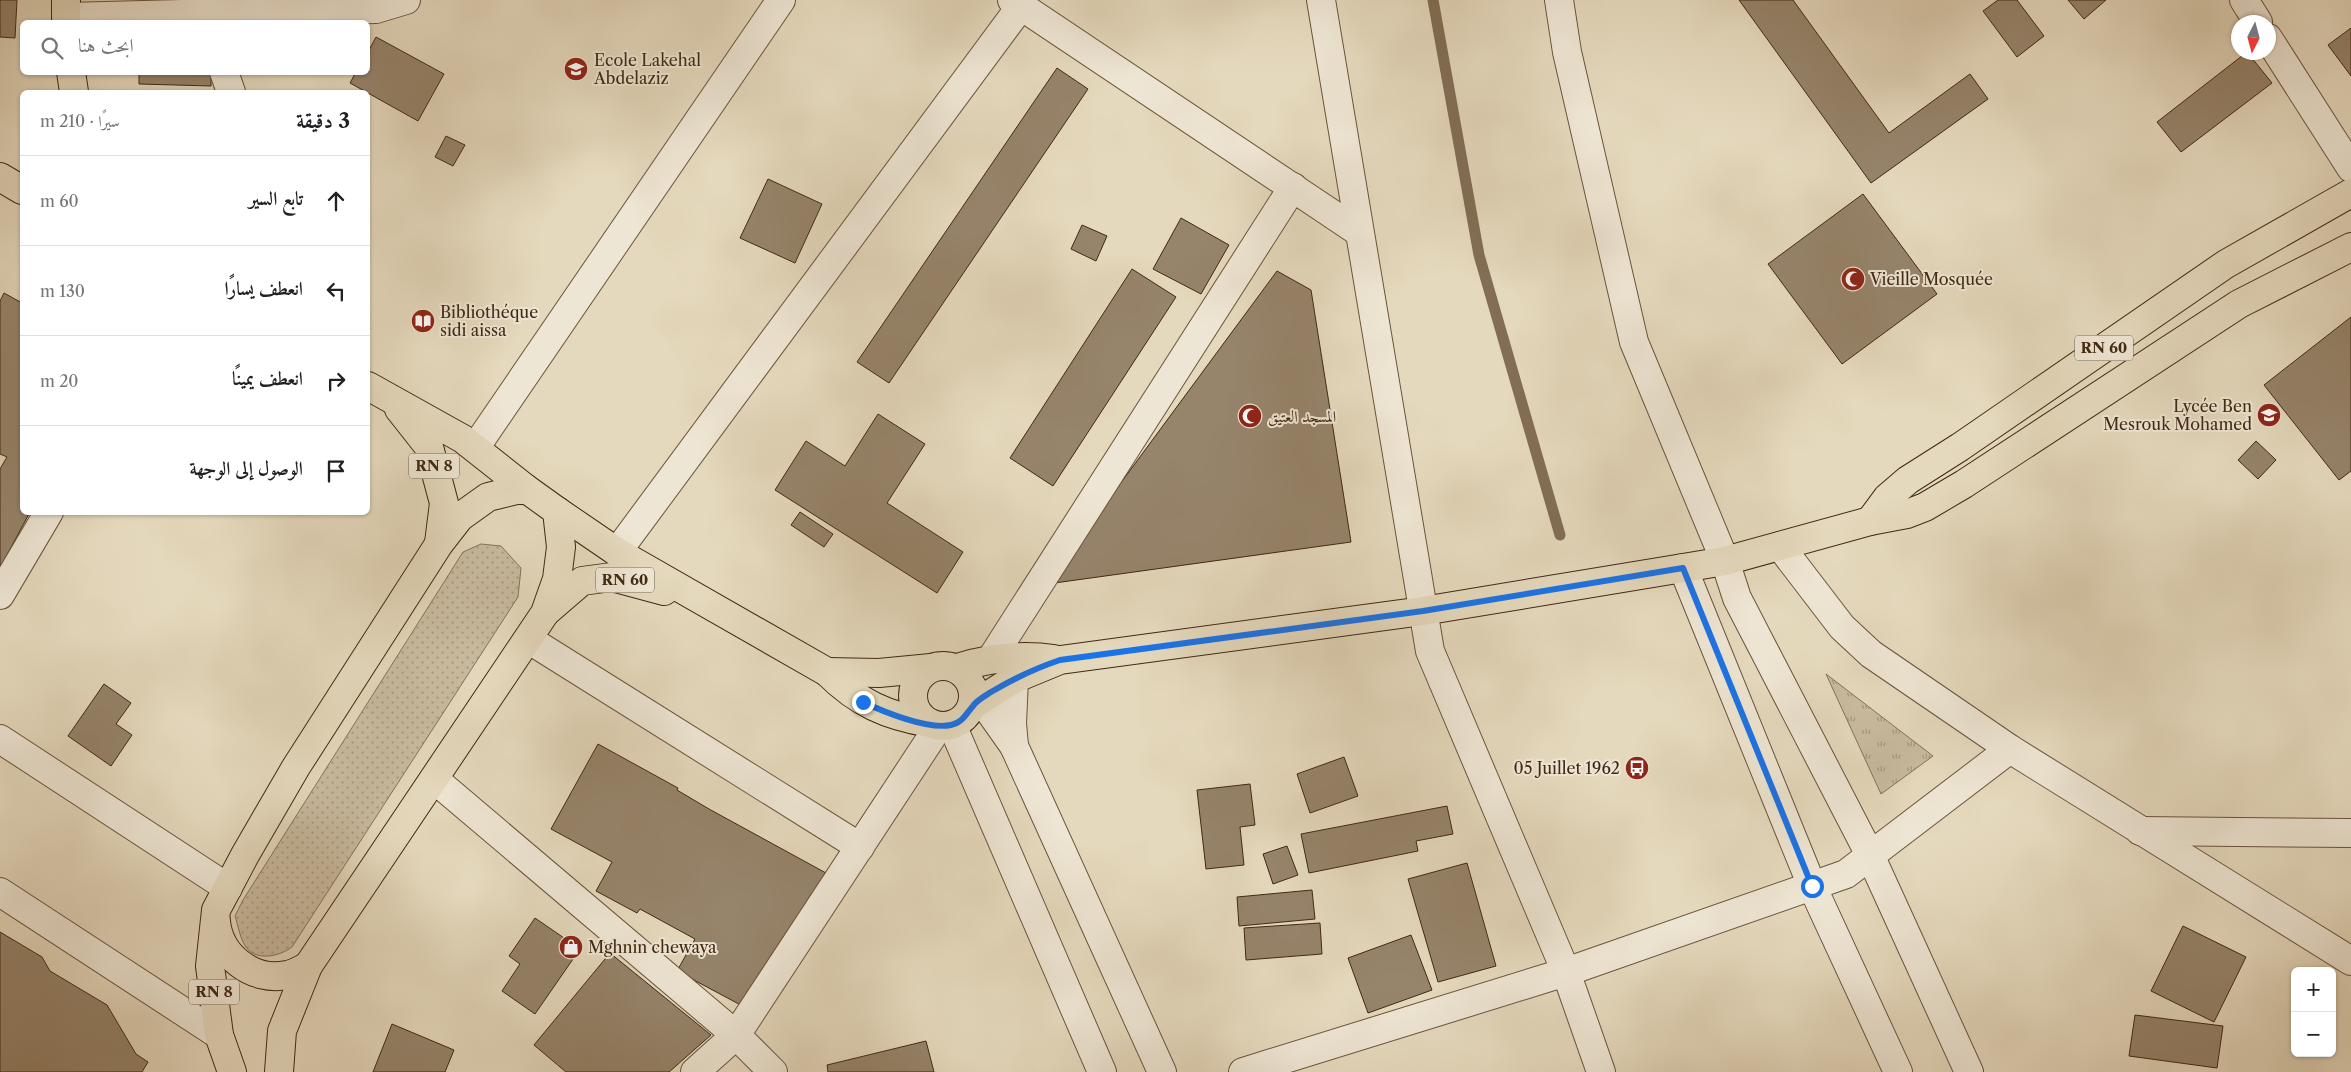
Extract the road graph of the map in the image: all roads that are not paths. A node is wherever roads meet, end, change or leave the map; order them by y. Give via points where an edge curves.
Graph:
1 (406, 0) edge
2 (781, 0) edge
3 (1321, 0) edge
4 (1559, 0) edge
5 (2244, 0) edge
6 (1016, 3) edge
7 (66, 13) edge
8 (2254, 15) edge
9 (220, 18) edge
10 (2276, 51) edge
11 (71, 75) edge
12 (225, 75) edge
13 (74, 90) edge
14 (230, 90) edge
15 (2351, 168) edge
16 (0, 178) edge
17 (1293, 187) junction
18 (20, 189) edge
19 (2351, 192) edge
20 (1359, 232) junction
21 (2351, 247) edge
22 (370, 387) edge
23 (392, 400) junction
24 (474, 448) junction
25 (525, 488) junction
26 (557, 511) junction
27 (47, 515) edge
28 (1870, 521) junction
29 (439, 544) junction
30 (1780, 546) junction
31 (617, 552) junction
32 (1725, 561) junction
33 (1683, 568) junction
34 (0, 595) edge
35 (714, 608) junction
36 (1423, 611) junction
37 (545, 613) junction
38 (528, 639) junction
39 (991, 659) junction
40 (1060, 660) junction
41 (827, 672) junction
42 (1014, 680) junction
43 (963, 686) junction
44 (941, 725) junction
45 (0, 739) edge
46 (1014, 746) junction
47 (2010, 749) junction
48 (434, 779) junction
49 (2140, 831) junction
50 (2351, 833) edge
51 (860, 847) junction
52 (1870, 855) junction
53 (1812, 886) junction
54 (0, 892) edge
55 (222, 899) junction
56 (2351, 961) edge
57 (308, 966) junction
58 (1566, 972) junction
59 (219, 1034) junction
60 (736, 1035) junction
61 (1097, 1071) edge
62 (232, 1072) edge
63 (279, 1072) edge
64 (695, 1072) edge
65 (773, 1072) edge
66 (1162, 1072) edge
67 (1243, 1072) edge
68 (1601, 1072) edge
69 (1898, 1072) edge
70 (1969, 1072) edge

1 - 9 street via 376,9
2 - 24 street
3 - 20 street
4 - 32 street via 1567,52 1634,342
5 - 8 street
6 - 17 street
6 - 31 street
7 - 9 street
10 - 15 street
11 - 13 main road
12 - 14 street
16 - 18 main road
17 - 20 street
17 - 39 street
19 - 28 main road, RN 60 via 2226,264 1908,480 1887,498
20 - 36 street
21 - 28 main road, RN 60 via 2239,304 1942,498 1907,514
22 - 23 main road, RN 8
23 - 24 main road
23 - 29 main road, RN 8 via 429,447 444,502
24 - 25 main road
25 - 26 main road
25 - 29 main road via 488,497 460,517
26 - 31 main road, RN 60
26 - 37 main road via 561,547 557,579
27 - 34 street
28 - 30 main road, RN 60
29 - 55 main road via 296,767
30 - 32 main road, RN 60
30 - 47 street via 1842,627 1871,654
31 - 35 main road, RN 60
32 - 33 main road, RN 60
32 - 52 street via 1737,598
33 - 36 main road, RN 60
33 - 53 street
35 - 37 main road, RN 60 via 646,584 612,577 582,581
35 - 41 main road, RN 60
36 - 40 main road, RN 60
36 - 58 street via 1430,651
37 - 38 main road
38 - 48 main road
38 - 51 street
39 - 40 main road, RN 60 via 1017,656
39 - 43 main road, RN 60
40 - 42 main road, RN 60
41 - 43 main road, RN 60 via 879,673
41 - 44 main road, RN 60 via 863,702 907,720
42 - 43 main road, RN 60
42 - 46 street
43 - 44 main road via 962,720
43 - 44 main road via 919,677 915,684 913,700 918,714
43 - 46 street
44 - 51 street
44 - 61 street
45 - 55 street
46 - 66 street
47 - 49 street
47 - 52 street
48 - 57 main road
48 - 60 street
49 - 50 street
49 - 56 street
51 - 60 street
52 - 53 street via 1846,874
52 - 70 street
53 - 58 street
53 - 69 street
54 - 59 street
55 - 57 main road via 217,932 227,953 244,968 265,976 288,975
55 - 59 main road, RN 8 via 210,966
57 - 63 main road via 282,1031
58 - 67 street
58 - 68 street
59 - 62 main road, RN 8
60 - 64 street
60 - 65 street

